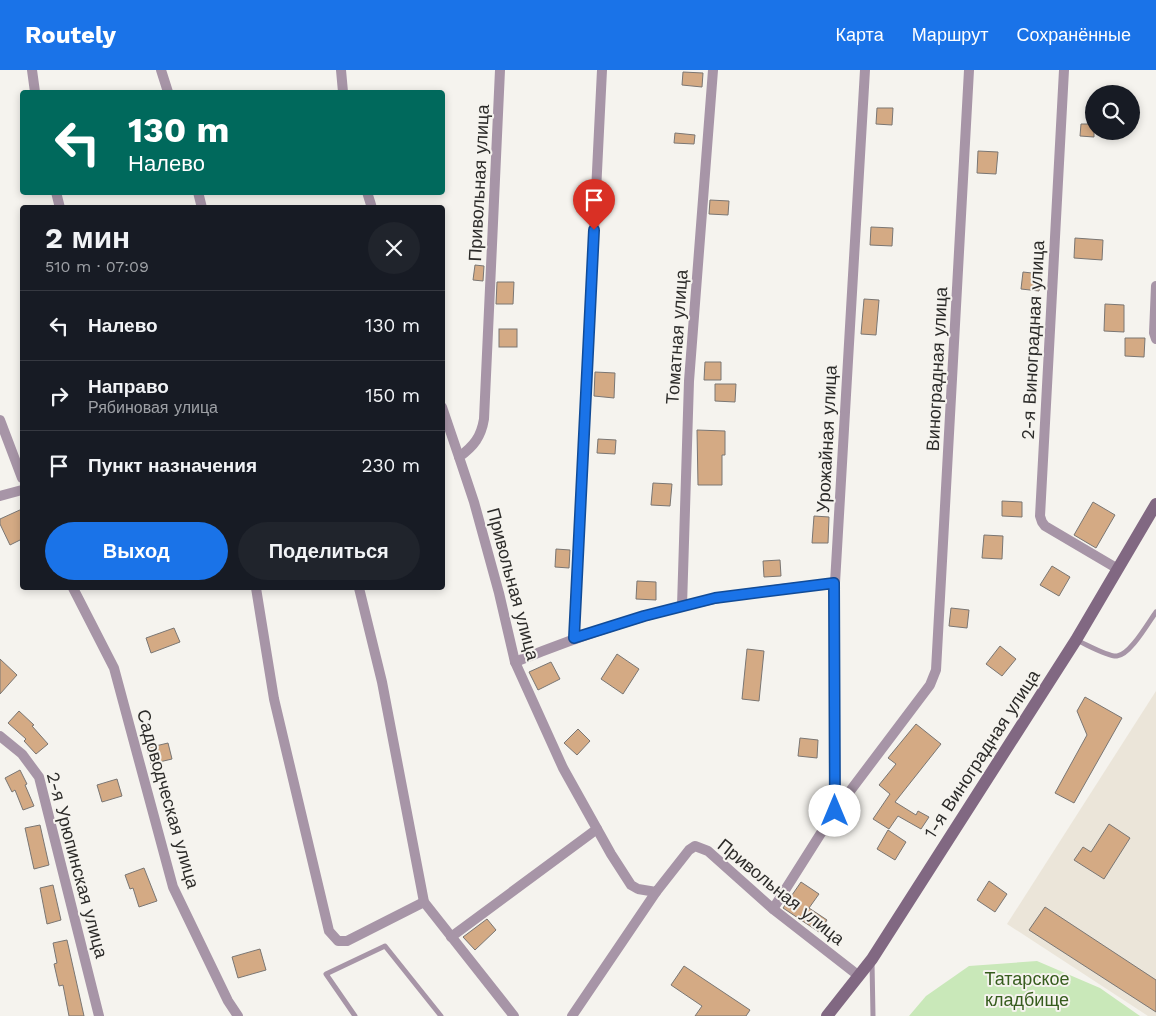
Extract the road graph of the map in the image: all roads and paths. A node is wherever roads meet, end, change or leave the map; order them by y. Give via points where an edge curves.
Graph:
1 (32, 70) edge
2 (161, 70) edge
3 (500, 70) edge
4 (602, 70) edge
5 (713, 70) edge
6 (865, 70) edge
7 (970, 70) edge
8 (1064, 70) edge
9 (338, 71) edge
10 (35, 90) edge
11 (167, 90) edge
12 (343, 90) edge
13 (1156, 286) edge
14 (1156, 339) edge
15 (445, 415) edge
16 (0, 420) edge
17 (459, 457) junction
18 (20, 473) edge
19 (20, 491) edge
20 (0, 496) edge
21 (1156, 504) edge
22 (1118, 568) junction
23 (834, 583) junction
24 (74, 590) edge
25 (256, 590) edge
26 (359, 590) edge
27 (682, 606) junction
28 (1156, 612) edge
29 (574, 638) junction
30 (1076, 640) junction
31 (515, 662) junction
32 (0, 736) edge
33 (835, 811) junction
34 (597, 829) junction
35 (656, 892) junction
36 (424, 902) junction
37 (773, 909) junction
38 (451, 937) junction
39 (872, 959) junction
40 (859, 976) junction
41 (100, 1016) edge
42 (238, 1016) edge
43 (355, 1016) edge
44 (441, 1016) edge
45 (514, 1016) edge
46 (572, 1016) edge
47 (827, 1016) edge
48 (874, 1016) edge

1 - 10 street
2 - 11 street
3 - 17 street, Привольная улица via 484,419 477,441
4 - 29 street
5 - 27 street, Томатная улица via 689,381
6 - 23 street, Урожайная улица
7 - 33 street, Виноградная улица via 936,670 930,686
8 - 22 street, 2-я Виноградная улица via 1040,516 1045,526
9 - 12 street
13 - 14 street
15 - 17 street
16 - 18 street
17 - 31 street, Привольная улица via 500,593
19 - 20 street
21 - 22 main road, 1-я Виноградная улица
22 - 30 main road, 1-я Виноградная улица
23 - 27 street via 715,598
23 - 33 street, Урожайная улица
24 - 42 street, Садоводческая улица via 114,668 173,887
25 - 36 street via 274,699 329,930 338,941 347,941
26 - 36 street via 382,682
27 - 29 street
28 - 30 lane via 1126,653 1110,655
29 - 31 street
30 - 39 main road, 1-я Виноградная улица
31 - 34 street, Привольная улица via 563,768
32 - 41 street, 2-я Урюпинская улица via 22,754 39,777
33 - 37 street
34 - 35 street, Привольная улица via 631,885
34 - 38 street
35 - 37 street, Привольная улица via 683,856 695,846 708,851
35 - 46 street
36 - 38 street
37 - 40 street, Привольная улица
38 - 45 street
39 - 40 main road, 1-я Виноградная улица
39 - 48 lane
40 - 47 main road, 1-я Виноградная улица
43 - 44 lane via 326,974 385,946

